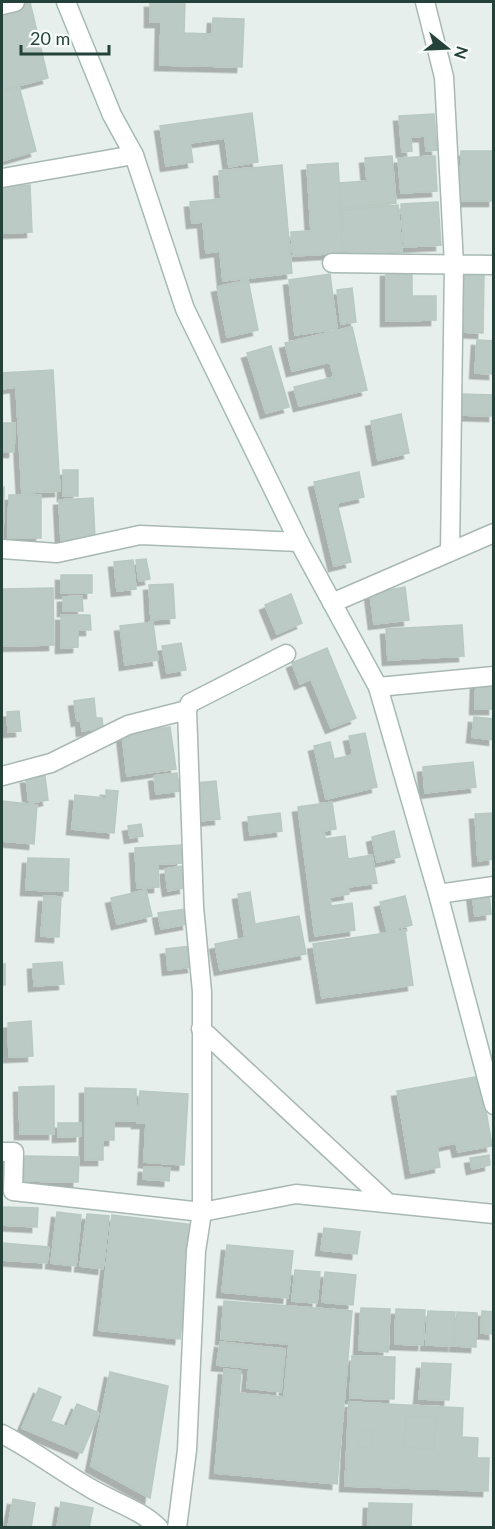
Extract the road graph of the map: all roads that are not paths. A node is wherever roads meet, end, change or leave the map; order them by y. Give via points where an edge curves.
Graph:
1 (15, 2) edge
2 (66, 2) edge
3 (425, 2) edge
4 (2, 5) edge
5 (134, 154) junction
6 (2, 178) edge
7 (332, 264) dead end
8 (454, 264) junction
9 (494, 265) edge
10 (494, 533) edge
11 (299, 542) junction
12 (2, 549) edge
13 (450, 552) junction
14 (332, 603) junction
15 (286, 654) dead end
16 (494, 676) edge
17 (378, 687) junction
18 (187, 710) junction
19 (2, 776) edge
20 (494, 886) edge
21 (438, 894) junction
22 (201, 1029) junction
23 (489, 1066) edge
24 (494, 1105) edge
25 (2, 1152) edge
26 (388, 1203) junction
27 (202, 1212) junction
28 (494, 1214) edge
29 (2, 1434) edge
30 (159, 1527) edge
31 (177, 1527) edge

1 - 4 street
2 - 5 street via 112,115
3 - 8 street via 444,77
5 - 6 street
5 - 11 street via 185,309
7 - 8 street
8 - 9 street
8 - 13 street
10 - 13 street
11 - 12 street via 141,536 57,553
11 - 14 street
13 - 14 street
14 - 17 street
15 - 18 street via 190,703
16 - 17 street
17 - 21 street
18 - 19 street via 129,725 51,764
18 - 22 street
20 - 21 street
21 - 23 street
22 - 26 street
22 - 27 street
23 - 24 street
25 - 27 street via 14,1152 13,1191
26 - 27 street via 296,1194
26 - 28 street
27 - 31 street via 196,1251 187,1450
29 - 30 street via 89,1488 150,1518

